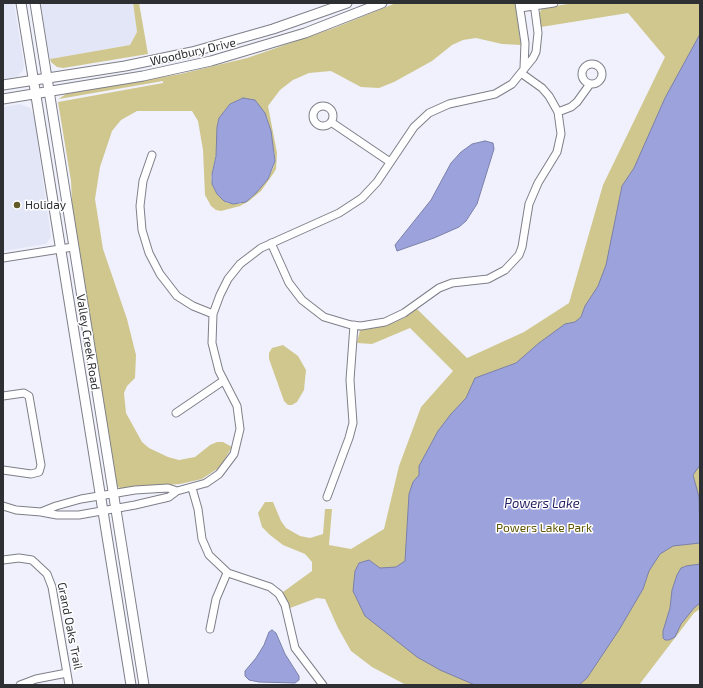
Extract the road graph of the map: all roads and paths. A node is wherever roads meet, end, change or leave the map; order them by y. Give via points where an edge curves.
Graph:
1 (21, 3) edge
2 (35, 3) edge
3 (347, 3) edge
4 (382, 3) edge
5 (554, 3) edge
6 (534, 4) edge
7 (519, 6) edge
8 (523, 70) junction
9 (47, 78) junction
10 (33, 80) junction
11 (590, 84) dead end
12 (3, 85) edge
13 (49, 92) junction
14 (36, 94) junction
15 (3, 99) edge
16 (558, 112) junction
17 (331, 122) dead end
18 (152, 155) dead end
19 (390, 162) junction
20 (271, 243) junction
21 (73, 247) junction
22 (61, 249) junction
23 (3, 258) edge
24 (214, 314) junction
25 (354, 325) junction
26 (223, 381) junction
27 (3, 396) edge
28 (176, 413) dead end
29 (3, 470) edge
30 (192, 488) junction
31 (177, 491) junction
32 (113, 494) junction
33 (101, 496) junction
34 (327, 497) dead end
35 (3, 506) edge
36 (116, 509) junction
37 (103, 511) junction
38 (41, 512) junction
39 (3, 560) edge
40 (228, 573) junction
41 (210, 629) dead end
42 (67, 673) junction
43 (20, 685) edge
44 (69, 685) edge
45 (131, 685) edge
46 (144, 685) edge
47 (323, 685) edge

1 - 10 main road, Valley Creek Road
2 - 9 main road, Valley Creek Road
3 - 9 main road, Woodbury Drive via 206,49
4 - 13 main road, Woodbury Drive via 305,33 225,58 150,75
5 - 6 street
6 - 7 street
6 - 8 street via 538,30 537,47 533,58
7 - 8 street via 525,43
8 - 16 street via 549,96
8 - 19 street via 512,84 497,93 449,104 432,111 416,125
9 - 10 main road, Woodbury Drive
9 - 13 main road, Valley Creek Road
10 - 12 main road, Woodbury Drive
10 - 14 main road, Valley Creek Road
11 - 16 street via 577,102
13 - 14 main road, Woodbury Drive
13 - 21 main road, Valley Creek Road
14 - 15 main road, Woodbury Drive
14 - 22 main road, Valley Creek Road
16 - 25 street via 561,134 558,148 533,193 526,216 522,247 512,264 488,279 452,283 439,288 404,313 385,322
17 - 19 street
18 - 24 street via 144,178 140,202 142,230 149,253 160,274 176,294 193,306
19 - 20 street via 370,190 353,205
20 - 24 street via 252,254 232,273 220,295
20 - 25 street via 289,283 304,302 324,317
21 - 22 street
21 - 32 main road, Valley Creek Road
22 - 23 street
22 - 33 main road, Valley Creek Road
24 - 26 street via 211,332 213,351
25 - 34 street via 350,378 353,423
26 - 28 street
26 - 30 street via 238,411 238,443 231,460 221,473 209,482
27 - 29 street via 24,393 29,396 41,465 39,472 31,474
30 - 31 street
30 - 40 street via 203,544 213,560
31 - 32 street via 168,488
31 - 36 street via 169,497
32 - 33 street
32 - 36 main road, Valley Creek Road
33 - 37 main road, Valley Creek Road
33 - 38 street
35 - 38 street
36 - 37 street
36 - 46 main road, Valley Creek Road
37 - 38 street via 64,515
37 - 45 main road, Valley Creek Road
39 - 42 street, Grand Oaks Trail via 26,558 37,563 48,574
40 - 41 street via 216,599
40 - 47 street via 270,587 279,594 285,605 295,648
42 - 43 street
42 - 44 street, Grand Oaks Trail

